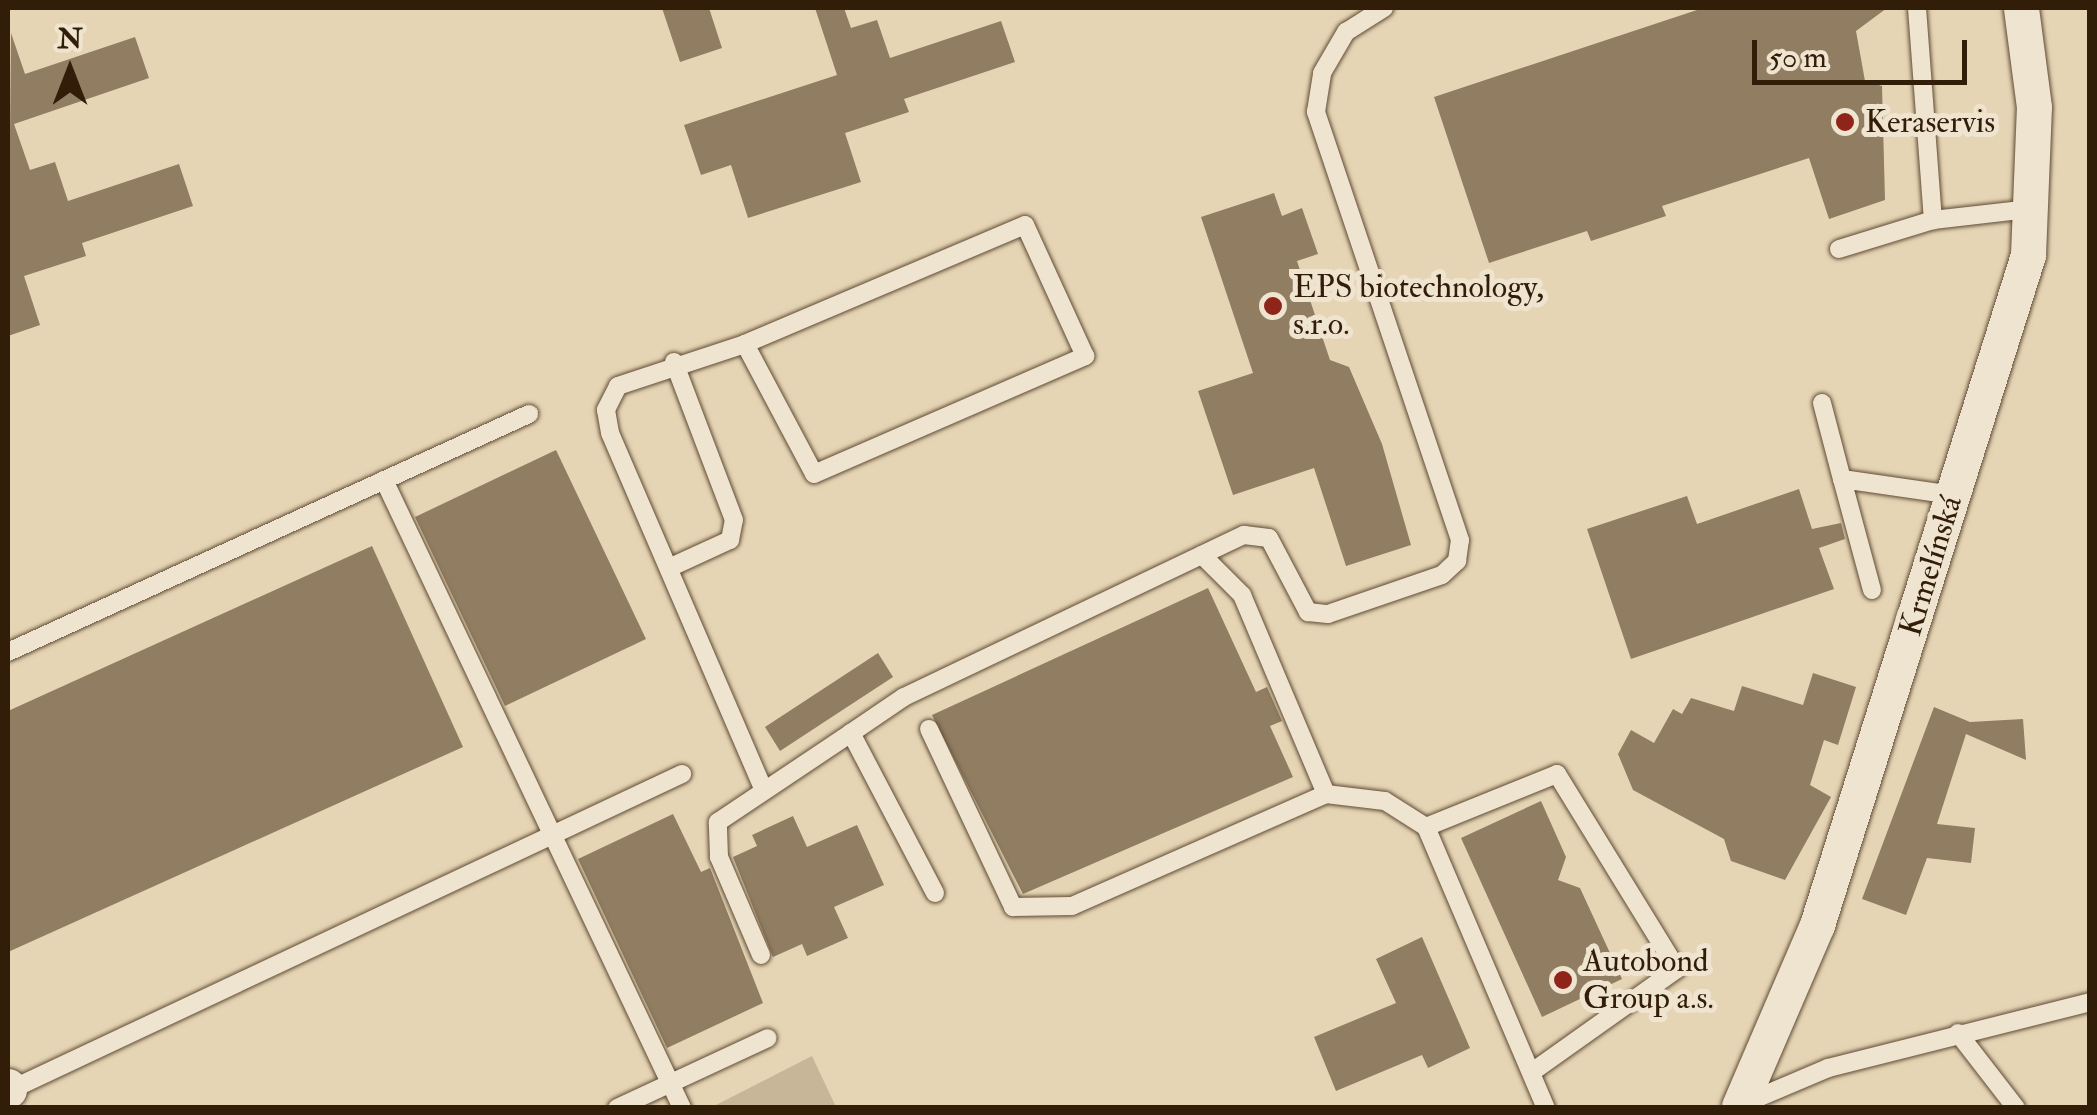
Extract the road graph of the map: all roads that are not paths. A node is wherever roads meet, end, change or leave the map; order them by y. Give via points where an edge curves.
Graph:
1 (1384, 8) edge
2 (1917, 8) edge
3 (2021, 8) edge
4 (2030, 209) junction
5 (1932, 220) junction
6 (1839, 249) dead end
7 (744, 344) junction
8 (674, 362) junction
9 (1822, 404) dead end
10 (529, 414) dead end
11 (1842, 479) junction
12 (384, 480) junction
13 (1953, 495) junction
14 (1202, 555) junction
15 (672, 567) junction
16 (1872, 590) dead end
17 (8, 652) edge
18 (929, 729) dead end
19 (851, 733) junction
20 (682, 774) dead end
21 (763, 789) junction
22 (1326, 794) junction
23 (1426, 827) junction
24 (553, 834) junction
25 (935, 893) dead end
26 (761, 955) dead end
27 (2090, 1002) edge
28 (1958, 1033) junction
29 (768, 1038) dead end
30 (1532, 1072) junction
31 (671, 1082) junction
32 (8, 1089) edge
33 (1737, 1107) edge
34 (617, 1108) edge
35 (682, 1108) edge
36 (1546, 1108) edge
37 (2016, 1108) edge

1 - 14 lane via 1346,32 1322,73 1316,112 1460,540 1457,561 1442,575 1328,614 1296,599 1269,538 1244,535
2 - 5 lane
3 - 4 street, Krmelínská via 2034,107
4 - 5 lane
4 - 13 street, Krmelínská via 2028,255
5 - 6 lane
7 - 7 lane via 1025,225 1085,356 814,474
7 - 8 lane
8 - 15 lane via 734,520 730,540
8 - 15 lane via 618,386 606,410
9 - 11 lane
10 - 12 lane
11 - 13 lane
11 - 16 lane
12 - 17 lane
12 - 24 lane
13 - 33 street, Krmelínská via 1817,925
14 - 19 lane via 904,697
14 - 22 lane via 1242,595
15 - 21 lane
18 - 22 lane via 1013,907 1072,906
19 - 21 lane
19 - 25 lane
20 - 24 lane
21 - 26 lane via 715,830
22 - 23 lane via 1385,801
23 - 30 lane
23 - 30 lane via 1557,774 1676,969
24 - 31 lane
24 - 32 lane
27 - 28 lane
28 - 33 lane via 1828,1068
28 - 37 lane
29 - 31 lane
30 - 36 lane
31 - 34 lane
31 - 35 lane

